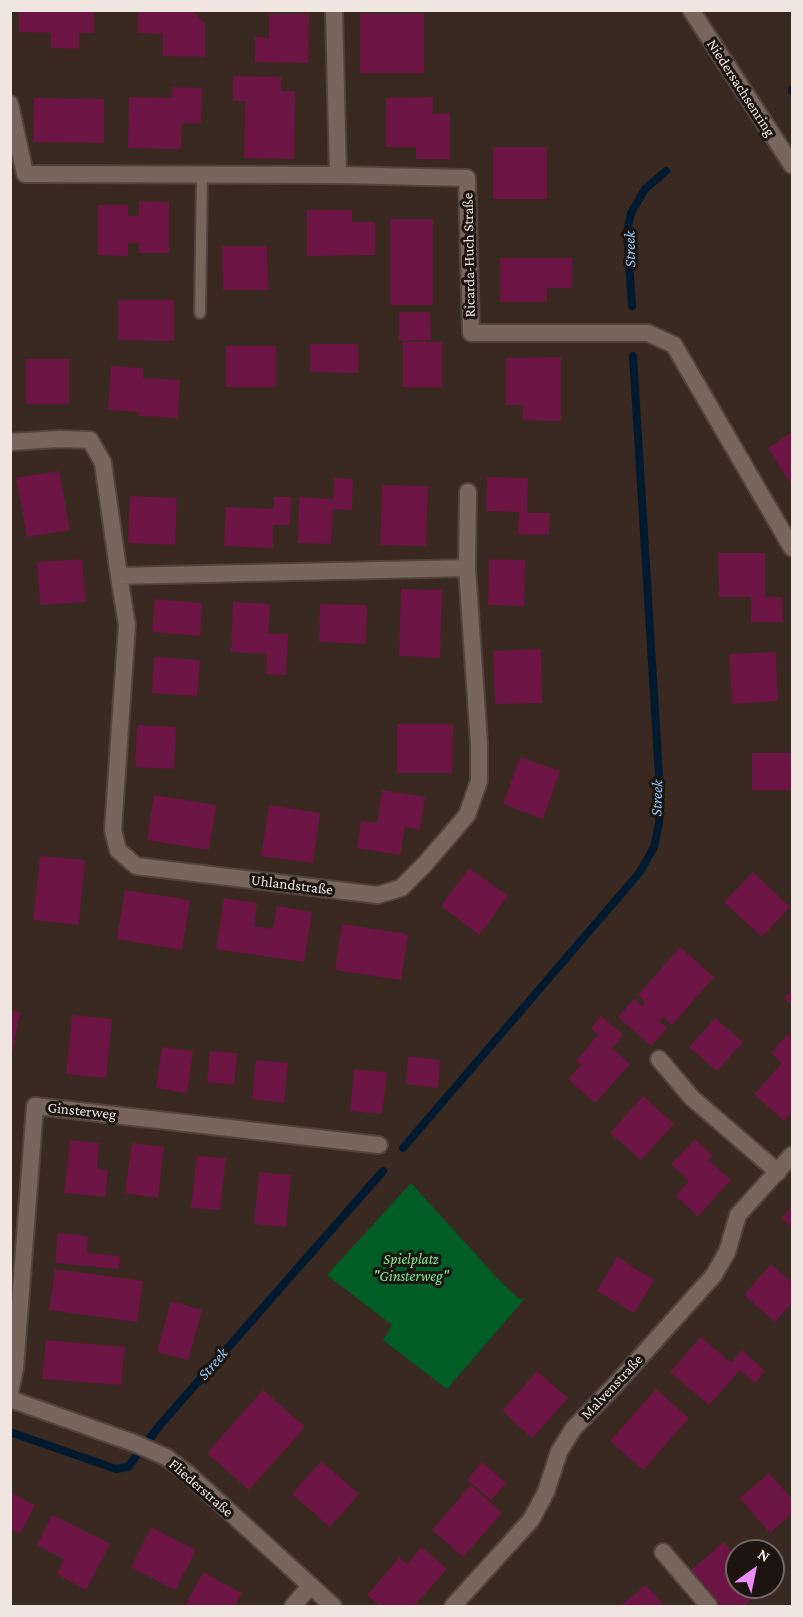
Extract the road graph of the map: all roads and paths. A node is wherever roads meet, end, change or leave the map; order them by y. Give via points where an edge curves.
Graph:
1 (334, 10) edge
2 (691, 10) edge
3 (10, 104) edge
4 (792, 165) edge
5 (202, 174) junction
6 (338, 175) junction
7 (200, 313) dead end
8 (10, 442) edge
9 (468, 492) dead end
10 (792, 548) edge
11 (467, 568) junction
12 (119, 576) junction
13 (659, 1059) dead end
14 (379, 1145) dead end
15 (792, 1155) edge
16 (778, 1172) junction
17 (10, 1392) edge
18 (10, 1399) edge
19 (663, 1552) dead end
20 (310, 1586) junction
21 (293, 1606) edge
22 (333, 1606) edge
23 (453, 1606) edge
24 (709, 1606) edge

1 - 6 street
2 - 4 street, Niedersachsenring
3 - 5 street, Ricarda-Huch Straße via 25,174
5 - 6 street, Ricarda-Huch Straße
5 - 7 lane
6 - 10 street, Ricarda-Huch Straße via 467,178 471,333 648,333 674,345
8 - 12 street, Uhlandstraße via 90,440 103,463
9 - 11 street, Uhlandstraße
11 - 12 street
11 - 12 street, Uhlandstraße via 479,781 466,815 425,864 401,888 378,895 136,866 118,850 113,830 127,626
13 - 16 street via 692,1098
14 - 17 street, Ginsterweg via 35,1106
15 - 16 street, Malvenstraße
16 - 23 street, Malvenstraße via 738,1215 728,1252 714,1275 573,1429 559,1452 546,1492 531,1520
18 - 20 street, Fliederstraße via 151,1449 187,1473
19 - 24 street
20 - 21 street
20 - 22 street, Fliederstraße

